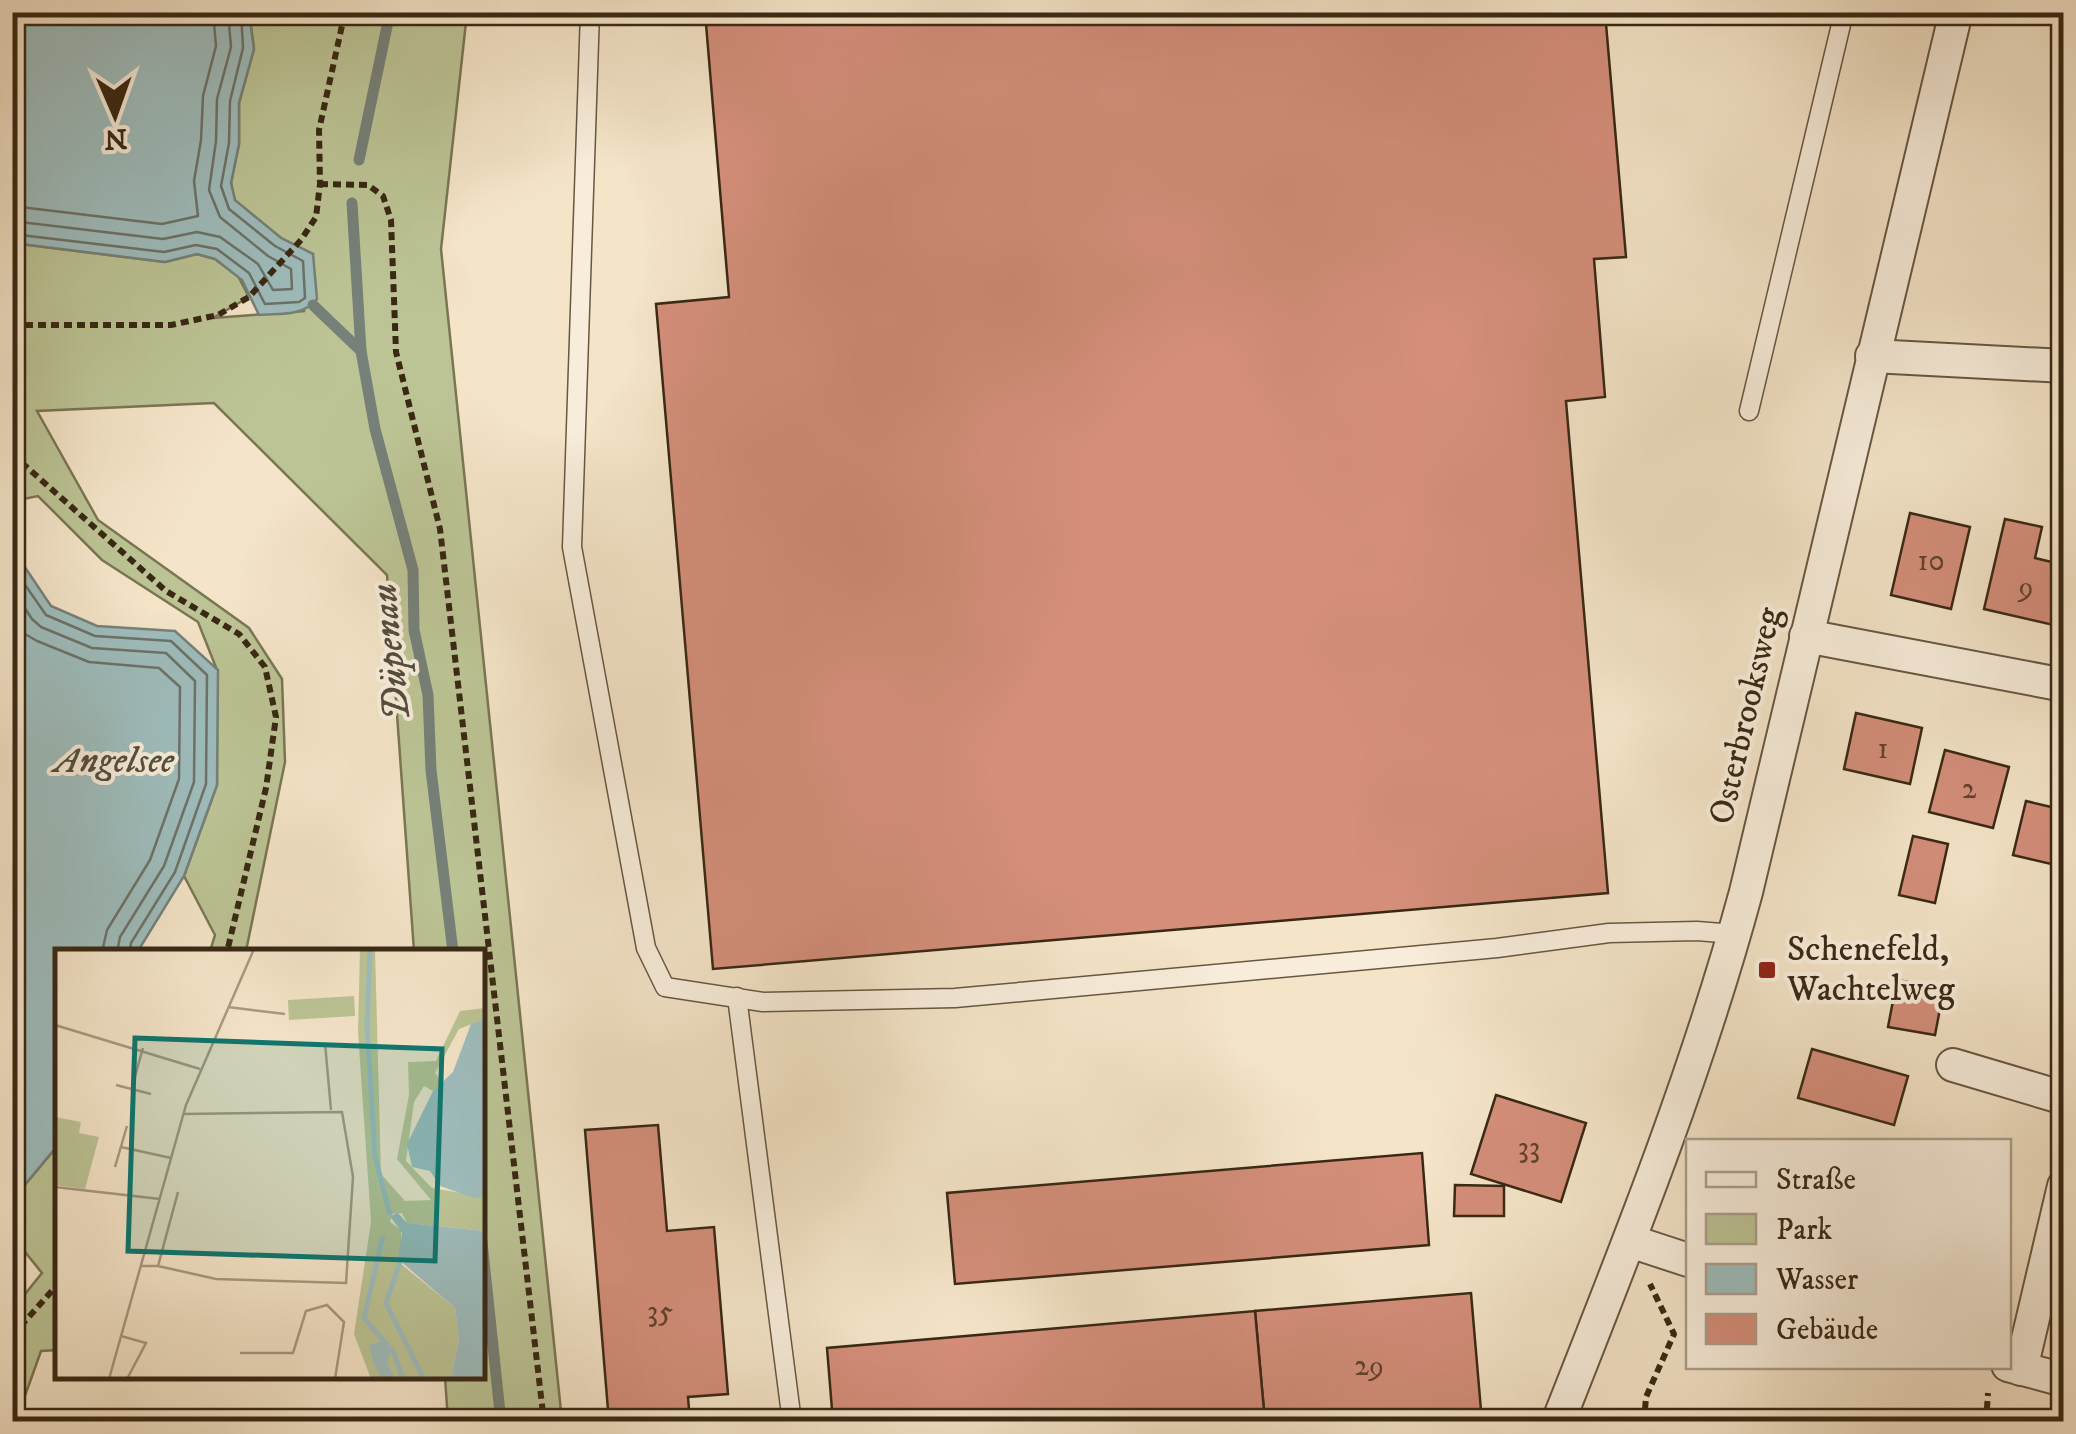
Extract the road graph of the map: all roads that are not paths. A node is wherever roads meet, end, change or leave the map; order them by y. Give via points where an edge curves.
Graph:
1 (590, 12) edge
2 (1844, 12) edge
3 (1956, 12) edge
4 (1872, 356) junction
5 (2064, 366) edge
6 (1749, 411) dead end
7 (1806, 636) junction
8 (2064, 685) edge
9 (1734, 934) junction
10 (736, 997) junction
11 (1954, 1065) dead end
12 (2064, 1098) edge
13 (2064, 1186) edge
14 (1630, 1241) junction
15 (1686, 1259) edge
16 (2014, 1367) edge
17 (2064, 1380) edge
18 (792, 1422) edge
19 (1558, 1422) edge

1 - 10 lane via 572,547 646,948 665,987
2 - 6 lane
3 - 4 street, Osterbrooksweg
4 - 5 street
4 - 7 street, Osterbrooksweg
7 - 8 street
7 - 9 street, Osterbrooksweg
9 - 10 lane via 1609,933 955,998
9 - 14 street, Osterbrooksweg
10 - 18 lane
11 - 12 street
13 - 16 street
14 - 15 street
14 - 19 street, Osterbrooksweg
16 - 17 street

